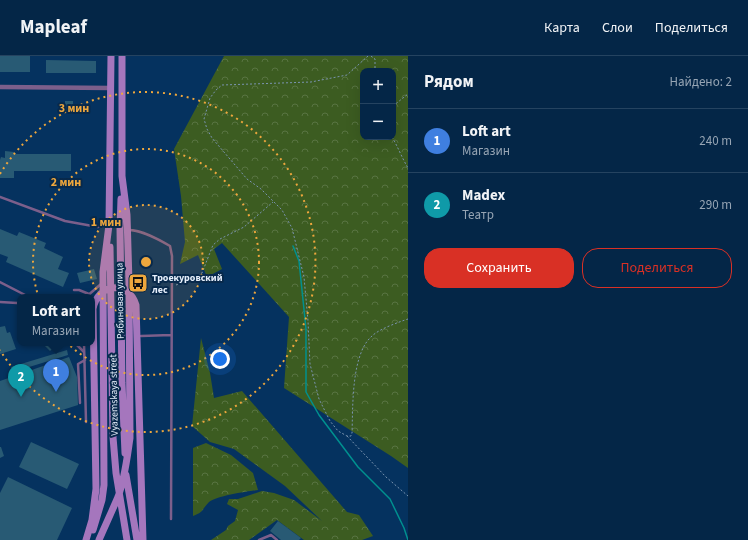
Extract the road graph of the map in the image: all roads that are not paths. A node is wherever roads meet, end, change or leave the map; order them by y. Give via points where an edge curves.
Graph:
1 (111, 56) edge
2 (122, 57) edge
3 (0, 87) edge
4 (111, 88) junction
5 (122, 176) junction
6 (0, 197) edge
7 (110, 225) junction
8 (127, 230) junction
9 (103, 272) junction
10 (0, 282) edge
11 (74, 290) dead end
12 (23, 294) edge
13 (89, 294) joint
14 (0, 302) edge
15 (95, 302) edge
16 (17, 303) edge
17 (171, 334) junction
18 (141, 336) dead end
19 (79, 346) edge
20 (84, 346) edge
21 (93, 346) edge
22 (85, 353) junction
23 (85, 360) junction
24 (80, 403) dead end
25 (86, 422) dead end
26 (171, 519) dead end
27 (86, 540) edge
28 (90, 540) edge
29 (99, 540) edge
30 (127, 540) edge
31 (137, 540) edge
32 (143, 540) edge
33 (259, 540) edge
34 (277, 540) edge

1 - 4 main road, Рябиновая улица
2 - 5 main road, Рябиновая улица
3 - 4 street
4 - 7 main road, Рябиновая улица
5 - 8 main road, Рябиновая улица
5 - 31 main road, Vyazemskaya street via 120,228 123,432 126,479
6 - 7 lane via 65,221 98,227
7 - 9 main road, Рябиновая улица
7 - 30 main road, Vyazemskaya street via 113,437
8 - 17 lane via 158,239 170,246
8 - 29 main road, Рябиновая улица via 130,438 118,497
9 - 13 lane via 100,285
9 - 28 main road, Рябиновая улица via 101,311 104,484 98,519
10 - 12 lane
11 - 13 lane
14 - 16 lane
15 - 32 main road via 101,293 114,288 125,290 136,305
17 - 18 lane
17 - 26 lane
19 - 22 lane
20 - 22 lane
21 - 27 main road via 96,490
22 - 23 lane
23 - 24 lane via 78,364
23 - 25 lane
33 - 34 lane via 271,535

